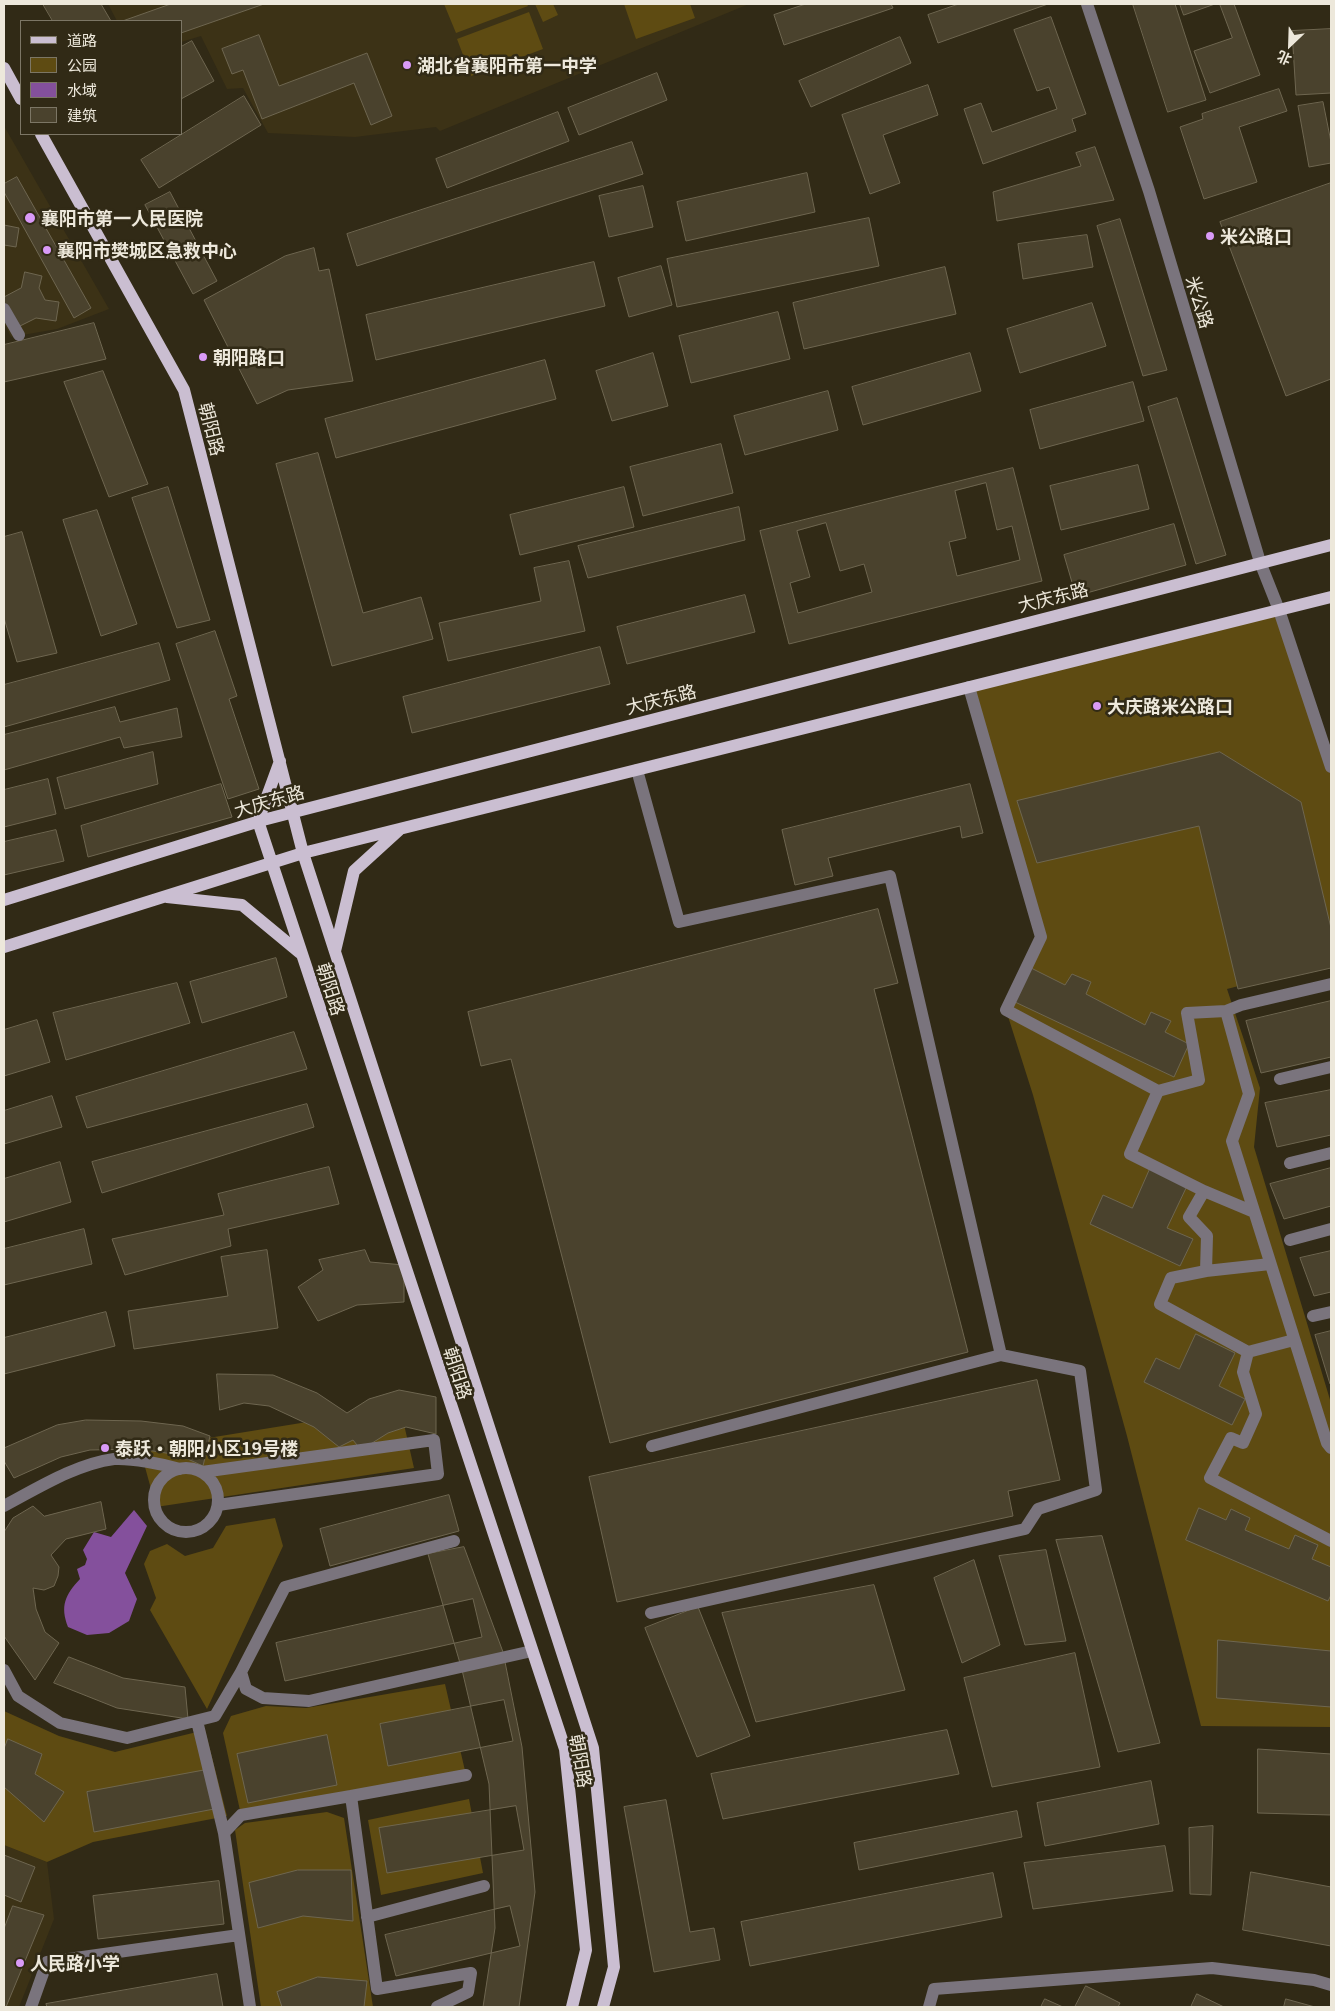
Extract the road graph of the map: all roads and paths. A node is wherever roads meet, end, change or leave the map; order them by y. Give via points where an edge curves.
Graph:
1 (1086, 4) edge
2 (4, 68) edge
3 (20, 97) edge
4 (42, 135) edge
5 (4, 309) edge
6 (19, 335) dead end
7 (1331, 545) edge
8 (1260, 562) junction
9 (1331, 597) edge
10 (1279, 610) junction
11 (969, 687) junction
12 (280, 761) junction
13 (1331, 767) edge
14 (637, 770) junction
15 (293, 812) junction
16 (258, 821) junction
17 (400, 829) junction
18 (303, 853) junction
19 (270, 863) junction
20 (162, 897) junction
21 (4, 900) edge
22 (4, 947) edge
23 (335, 951) junction
24 (300, 952) junction
25 (1331, 984) edge
26 (1226, 1011) junction
27 (1331, 1067) edge
28 (1280, 1079) dead end
29 (1158, 1090) junction
30 (1331, 1153) edge
31 (1290, 1163) dead end
32 (1204, 1191) junction
33 (1254, 1212) junction
34 (1331, 1230) edge
35 (1290, 1240) dead end
36 (1270, 1264) junction
37 (1206, 1271) junction
38 (1331, 1312) edge
39 (1313, 1316) dead end
40 (1294, 1340) junction
41 (1248, 1352) junction
42 (1001, 1355) junction
43 (652, 1446) dead end
44 (1331, 1448) edge
45 (180, 1469) junction
46 (202, 1472) junction
47 (218, 1505) junction
48 (4, 1506) edge
49 (454, 1541) dead end
50 (1331, 1541) edge
51 (651, 1613) dead end
52 (532, 1651) junction
53 (4, 1670) edge
54 (241, 1672) junction
55 (197, 1721) junction
56 (466, 1775) dead end
57 (351, 1796) junction
58 (224, 1834) junction
59 (484, 1886) dead end
60 (367, 1917) junction
61 (239, 1935) junction
62 (1331, 1985) edge
63 (31, 2007) edge
64 (250, 2007) edge
65 (437, 2007) edge
66 (572, 2007) edge
67 (603, 2007) edge
68 (929, 2007) edge

1 - 8 street, 米公路 via 1149,192
2 - 3 main road
4 - 12 main road, 朝阳路 via 184,390
5 - 6 street
7 - 8 main road, 大庆东路
8 - 10 street, 米公路
8 - 15 main road, 大庆东路
9 - 10 main road
10 - 11 main road
10 - 13 street, 米公路
11 - 14 main road
11 - 29 street via 1041,938 1006,1010
12 - 15 main road, 朝阳路
12 - 16 main road
14 - 17 main road
14 - 42 street via 679,922 890,876
15 - 16 main road, 大庆东路
15 - 18 main road, 朝阳路
16 - 19 main road, 朝阳路
16 - 21 main road, 大庆东路
17 - 18 main road
17 - 23 main road via 354,871
18 - 19 main road
18 - 23 main road, 朝阳路
19 - 20 main road
19 - 24 main road, 朝阳路
20 - 22 main road
20 - 24 main road via 242,905
23 - 67 main road, 朝阳路 via 593,1748 614,1967
24 - 52 main road, 朝阳路
25 - 26 street
26 - 29 street via 1187,1013 1198,1080
26 - 33 street via 1249,1094 1232,1141
27 - 28 street
29 - 32 street via 1130,1154
30 - 31 street
32 - 33 street
32 - 37 street via 1189,1217 1207,1236
33 - 36 street
34 - 35 street
36 - 37 street
36 - 40 street
37 - 41 street via 1171,1278 1160,1304
38 - 39 street
40 - 41 street
40 - 44 street
41 - 50 street via 1243,1372 1256,1414 1243,1444 1231,1438 1210,1478
42 - 43 street
42 - 51 street via 1080,1371 1096,1490 1038,1509 1025,1529
45 - 46 street
45 - 47 street via 166,1476 156,1488 155,1510 164,1523 178,1532 199,1530 215,1516
45 - 48 street via 115,1459 79,1468
46 - 47 street via 214,1484
46 - 47 street via 434,1440 438,1474
49 - 54 street via 285,1587
52 - 54 street via 309,1701 263,1698 246,1689
52 - 66 main road, 朝阳路 via 565,1749 586,1950
53 - 55 street via 18,1696 60,1723 127,1738
54 - 55 street via 215,1716
55 - 58 street
56 - 57 street
57 - 58 street via 241,1815
57 - 60 street
58 - 61 street
59 - 60 street
60 - 65 street via 377,1989 471,1972 468,1992
61 - 63 street via 47,1962
61 - 64 street
62 - 68 street via 1314,1980 1212,1968 934,1989

